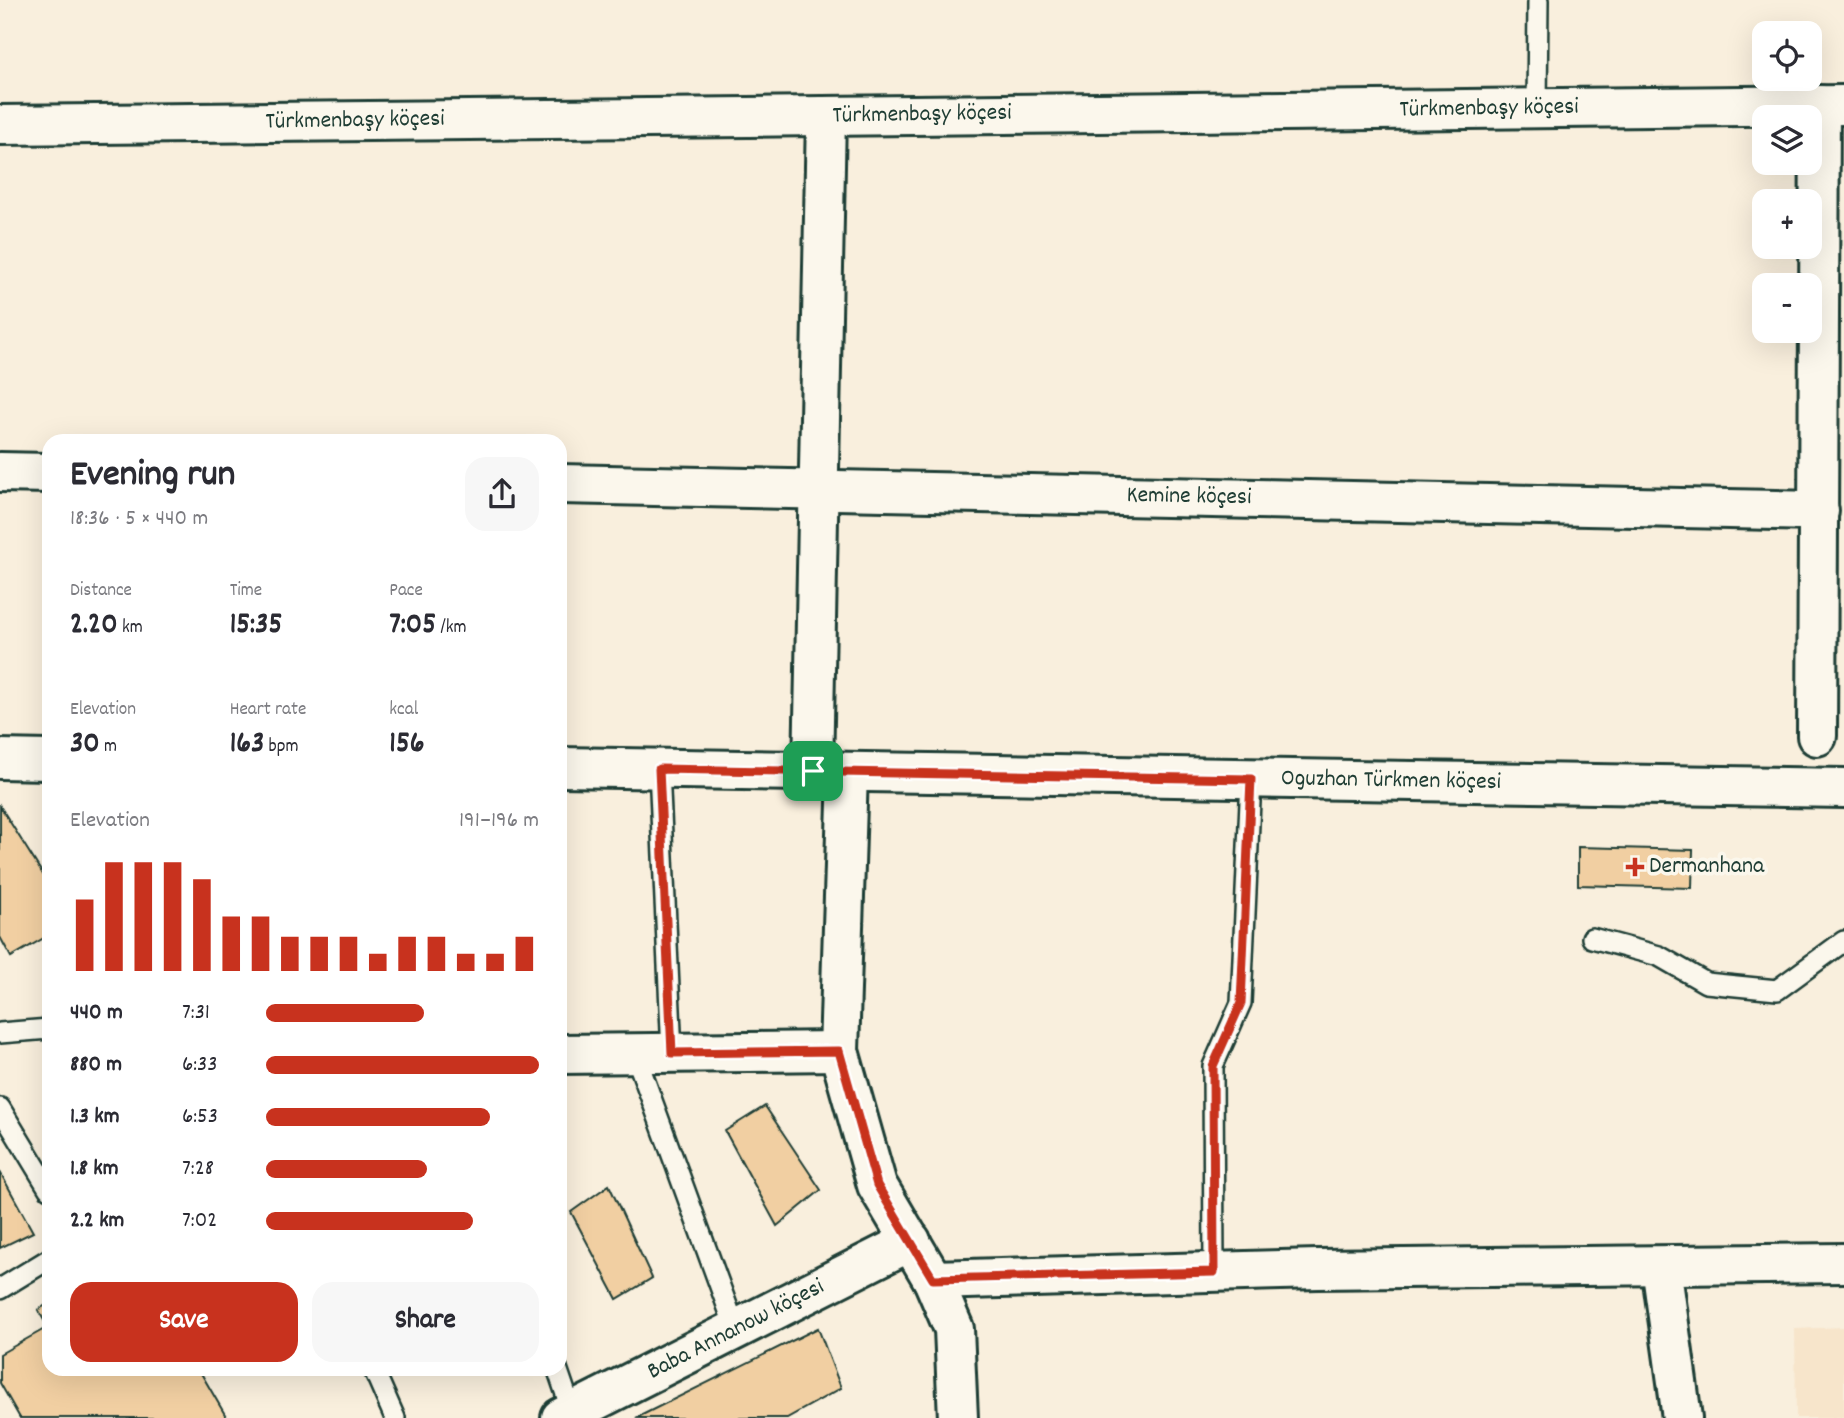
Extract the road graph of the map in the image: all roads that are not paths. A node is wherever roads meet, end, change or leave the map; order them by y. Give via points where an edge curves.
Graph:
1 (1538, 0) edge
2 (1832, 105) edge
3 (1537, 108) junction
4 (826, 116) junction
5 (0, 125) edge
6 (0, 472) edge
7 (42, 473) edge
8 (567, 484) edge
9 (818, 490) junction
10 (1819, 511) junction
11 (1817, 736) dead end
12 (0, 759) edge
13 (42, 760) edge
14 (567, 767) edge
15 (659, 769) junction
16 (830, 772) junction
17 (1251, 779) junction
18 (1844, 788) edge
19 (1592, 938) dead end
20 (1844, 941) edge
21 (42, 1030) edge
22 (0, 1033) edge
23 (839, 1051) junction
24 (654, 1053) junction
25 (571, 1058) edge
26 (0, 1108) edge
27 (42, 1177) edge
28 (911, 1241) junction
29 (42, 1263) edge
30 (1844, 1263) edge
31 (1661, 1266) junction
32 (1214, 1272) junction
33 (933, 1279) junction
34 (0, 1289) edge
35 (736, 1330) junction
36 (377, 1376) edge
37 (560, 1376) edge
38 (567, 1415) edge
39 (395, 1418) edge
40 (958, 1418) edge
41 (1682, 1418) edge

1 - 3 lane
2 - 3 street, Türkmenbaşy köçesi
2 - 10 street
3 - 4 street, Türkmenbaşy köçesi
4 - 5 street, Türkmenbaşy köçesi
4 - 9 street
6 - 7 street
8 - 9 street, Kemine köçesi
9 - 10 street, Kemine köçesi
9 - 16 street
10 - 11 street
12 - 13 street
14 - 15 street, Oguzhan Türkmen köçesi
15 - 16 street, Oguzhan Türkmen köçesi
15 - 24 lane
16 - 17 street, Oguzhan Türkmen köçesi
16 - 23 street
17 - 18 street, Oguzhan Türkmen köçesi
17 - 32 lane via 1241,1003 1213,1066
19 - 20 lane via 1659,956 1706,983 1777,990
21 - 22 lane
23 - 24 street
23 - 28 street via 877,1185
24 - 25 street
24 - 35 lane
26 - 27 lane
28 - 33 street
28 - 35 street, Baba Annanow köçesi
29 - 34 lane
30 - 31 street
31 - 32 street
31 - 41 street
32 - 33 street
33 - 40 street via 954,1329
35 - 38 street, Baba Annanow köçesi
36 - 39 lane
37 - 38 lane

